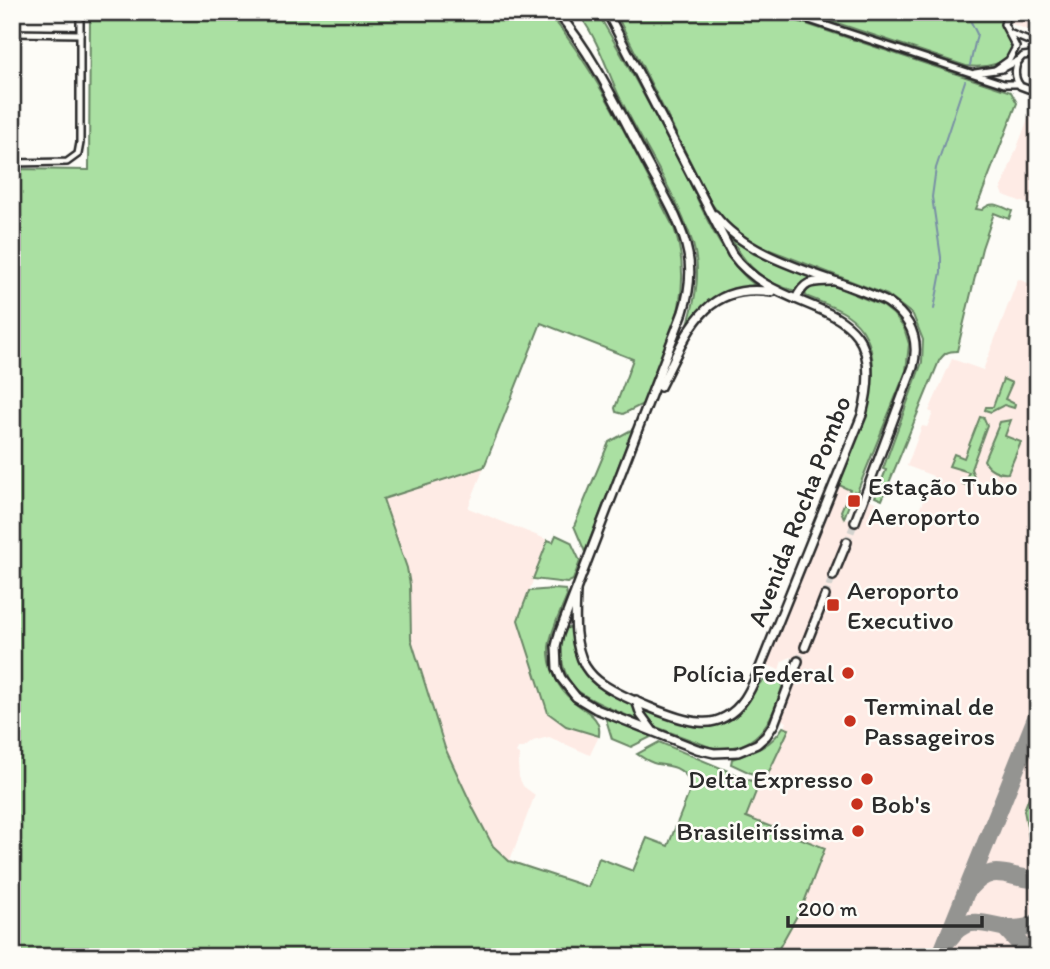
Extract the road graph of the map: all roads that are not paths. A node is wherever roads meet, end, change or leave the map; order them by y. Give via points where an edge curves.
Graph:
1 (80, 12) edge
2 (557, 12) edge
3 (567, 12) edge
4 (583, 12) edge
5 (607, 12) edge
6 (785, 12) edge
7 (1008, 12) edge
8 (12, 33) edge
9 (1009, 33) junction
10 (80, 34) junction
11 (1038, 45) edge
12 (1036, 53) edge
13 (1019, 60) junction
14 (995, 70) junction
15 (972, 73) junction
16 (1019, 84) junction
17 (1037, 91) edge
18 (12, 163) edge
19 (704, 197) junction
20 (836, 281) junction
21 (779, 293) junction
22 (796, 299) junction
23 (645, 415) junction
24 (855, 522) tunnel mouth
25 (847, 542) tunnel mouth
26 (833, 576) tunnel mouth
27 (576, 592) junction
28 (825, 596) tunnel mouth
29 (805, 647) tunnel mouth
30 (799, 661) tunnel mouth
31 (636, 700) junction
32 (652, 731) junction

1 - 10 street
2 - 23 main road, Avenida Rocha Pombo via 596,66 676,218 688,253 687,300
3 - 4 main road
5 - 19 main road, Avenida Rocha Pombo
6 - 15 street
7 - 9 street via 1004,24
8 - 10 street
9 - 11 street
9 - 14 street via 1015,42 1014,54
10 - 18 street via 80,143 75,158 61,163
12 - 13 street
13 - 14 street
13 - 16 street via 1015,71
14 - 15 street
15 - 16 street
16 - 17 street
19 - 20 main road, Avenida Rocha Pombo via 727,230 748,245
19 - 21 main road, Avenida Rocha Pombo via 740,266
20 - 22 main road via 808,283
20 - 24 main road, Avenida Rocha Pombo via 895,308 910,326 916,346 897,416
21 - 22 main road, Avenida Rocha Pombo
21 - 23 main road via 738,291 718,298 702,311
22 - 31 main road, Avenida Rocha Pombo via 836,315 857,334 868,370 862,415 752,687 741,704 726,716 702,723
23 - 27 main road, Avenida Rocha Pombo
25 - 26 main road
27 - 31 main road, Avenida Rocha Pombo via 576,639 585,666 602,684
27 - 32 main road, Avenida Rocha Pombo via 556,646 561,678 584,703
28 - 29 main road, Avenida Rocha Pombo
30 - 32 main road, Avenida Rocha Pombo via 774,724 747,749 714,753
31 - 32 main road

